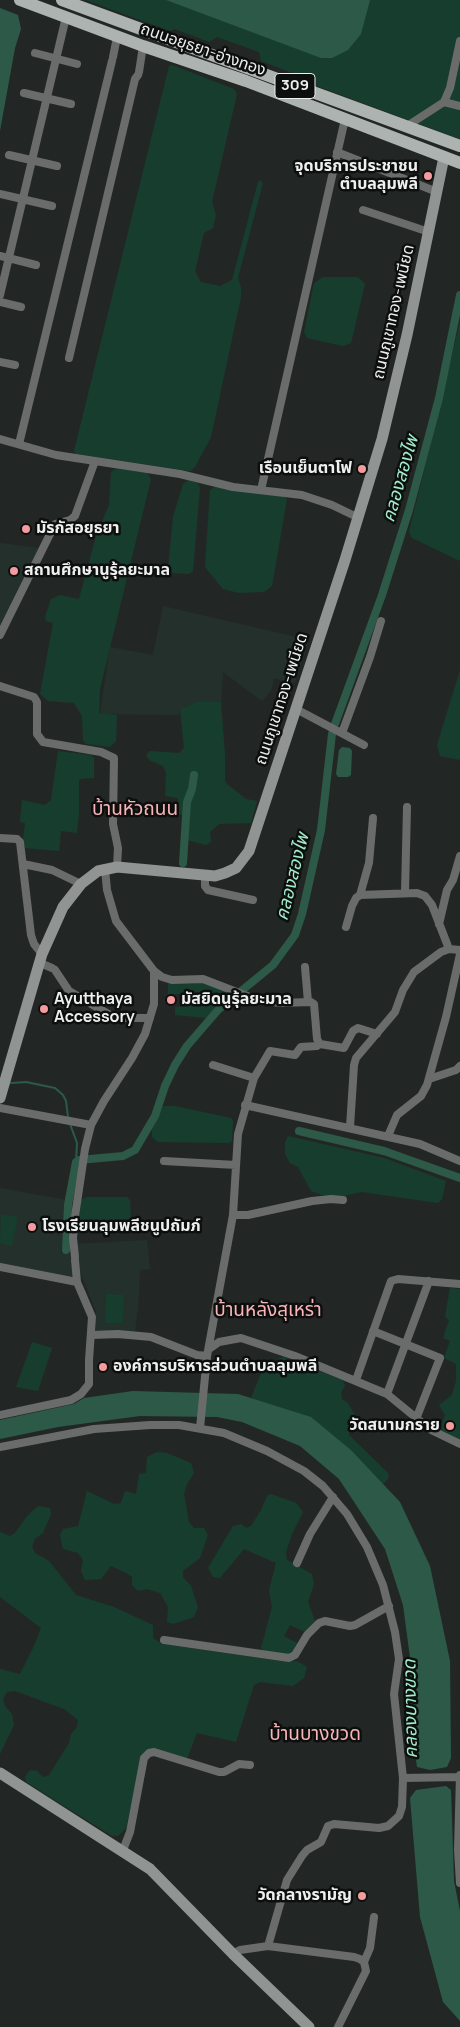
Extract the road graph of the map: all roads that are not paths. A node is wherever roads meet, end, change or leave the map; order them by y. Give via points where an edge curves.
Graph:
1 (20, 0) edge
2 (62, 0) edge
3 (66, 17) junction
4 (129, 25) junction
5 (121, 38) junction
6 (460, 41) edge
7 (143, 46) junction
8 (35, 53) dead end
9 (55, 58) junction
10 (76, 64) dead end
11 (24, 92) dead end
12 (46, 98) junction
13 (444, 102) junction
14 (71, 104) dead end
15 (460, 106) edge
16 (345, 119) junction
17 (407, 126) junction
18 (460, 146) edge
19 (337, 152) junction
20 (9, 155) dead end
21 (444, 157) junction
22 (32, 160) junction
23 (460, 162) edge
24 (56, 166) dead end
25 (437, 192) junction
26 (0, 194) edge
27 (22, 200) junction
28 (52, 206) dead end
29 (364, 210) dead end
30 (429, 232) junction
31 (0, 256) edge
32 (9, 258) junction
33 (36, 265) dead end
34 (0, 295) edge
35 (0, 302) edge
36 (21, 307) dead end
37 (69, 358) dead end
38 (0, 362) edge
39 (15, 365) dead end
40 (0, 439) edge
41 (20, 444) junction
42 (95, 461) junction
43 (261, 490) junction
44 (359, 518) junction
45 (381, 621) dead end
46 (0, 635) edge
47 (0, 686) edge
48 (296, 709) junction
49 (342, 733) junction
50 (364, 745) dead end
51 (407, 807) dead end
52 (373, 818) dead end
53 (0, 838) edge
54 (460, 856) edge
55 (23, 864) junction
56 (117, 868) junction
57 (105, 869) junction
58 (205, 876) junction
59 (81, 884) junction
60 (405, 892) junction
61 (360, 894) junction
62 (252, 900) dead end
63 (439, 924) junction
64 (346, 927) dead end
65 (449, 949) junction
66 (460, 950) edge
67 (460, 954) edge
68 (41, 958) junction
69 (305, 966) dead end
70 (154, 971) junction
71 (308, 1002) junction
72 (150, 1018) junction
73 (377, 1034) junction
74 (320, 1044) junction
75 (213, 1065) dead end
76 (460, 1066) edge
77 (254, 1078) junction
78 (429, 1079) junction
79 (0, 1098) edge
80 (245, 1105) junction
81 (0, 1108) edge
82 (92, 1125) junction
83 (350, 1127) junction
84 (388, 1136) junction
85 (460, 1160) edge
86 (164, 1161) dead end
87 (236, 1165) junction
88 (343, 1200) dead end
89 (234, 1216) junction
90 (0, 1268) edge
91 (429, 1281) junction
92 (77, 1282) junction
93 (460, 1284) edge
94 (373, 1331) junction
95 (92, 1335) junction
96 (407, 1343) junction
97 (208, 1353) junction
98 (356, 1380) junction
99 (387, 1394) junction
100 (0, 1415) edge
101 (416, 1419) junction
102 (200, 1425) junction
103 (460, 1444) edge
104 (0, 1447) edge
105 (334, 1497) junction
106 (297, 1563) dead end
107 (389, 1606) junction
108 (164, 1640) dead end
109 (250, 1766) dead end
110 (0, 1773) edge
111 (460, 1776) edge
112 (402, 1778) junction
113 (123, 1850) junction
114 (460, 1883) edge
115 (374, 1917) dead end
116 (268, 1946) junction
117 (233, 1954) junction
118 (364, 1962) junction
119 (309, 2027) edge
120 (338, 2027) edge

1 - 3 main road, ถนนอยุธยา-อ่างทอง / 309
2 - 4 main road, ถนนอยุธยา-อ่างทอง / 309
3 - 5 main road, ถนนอยุธยา-อ่างทอง / 309
3 - 9 street
4 - 5 main road
4 - 17 main road, ถนนอยุธยา-อ่างทอง / 309
5 - 7 main road, ถนนอยุธยา-อ่างทอง / 309
5 - 41 street via 112,59
6 - 13 street
7 - 16 main road, ถนนอยุธยา-อ่างทอง / 309
7 - 37 street
8 - 9 street
9 - 10 street
9 - 12 street
11 - 12 street
12 - 14 street
12 - 22 street
13 - 15 street
13 - 17 street
16 - 19 street
16 - 21 main road, ถนนอยุธยา-อ่างทอง / 309
17 - 18 main road, ถนนอยุธยา-อ่างทอง / 309
19 - 25 street
19 - 43 street
20 - 22 street
21 - 23 main road, ถนนอยุธยา-อ่างทอง / 309
21 - 25 street, ถนนภูเขาทอง-เพนียด
22 - 24 street
22 - 27 street
25 - 30 street, ถนนภูเขาทอง-เพนียด
26 - 27 street
27 - 28 street
27 - 32 street
29 - 30 street
30 - 44 street, ถนนภูเขาทอง-เพนียด via 386,424
31 - 32 street
32 - 33 street
32 - 34 street
35 - 36 street
38 - 39 street
40 - 41 street
41 - 42 street via 56,455
42 - 43 street
42 - 46 street via 75,516 55,524
43 - 44 street via 302,495
44 - 48 street, ถนนภูเขาทอง-เพนียด
45 - 49 street
47 - 56 street via 34,697 37,702 37,734 43,742 101,752 114,758 113,824 118,848
48 - 49 street
48 - 58 street, ถนนภูเขาทอง-เพนียด via 249,851 230,870
49 - 50 street
51 - 60 street
52 - 61 street via 369,863
53 - 55 street via 20,842
54 - 63 street
55 - 59 street via 52,870
55 - 68 street via 31,935
56 - 57 street, ถนนภูเขาทอง-เพนียด
56 - 58 street, ถนนภูเขาทอง-เพนียด
57 - 59 street, ถนนภูเขาทอง-เพนียด via 92,874
57 - 70 street via 116,921
58 - 62 street via 208,890
59 - 68 street, ถนนภูเขาทอง-เพนียด via 63,907
60 - 61 street
60 - 63 street via 425,896
61 - 64 street via 352,906
63 - 65 street
65 - 66 street
65 - 73 street via 414,972 395,1012
67 - 78 street
68 - 72 street via 70,991 110,1015
68 - 79 street, ถนนภูเขาทอง-เพนียด
69 - 71 street
70 - 71 street via 172,980 203,979 247,996 280,1003
70 - 72 street via 154,1004
71 - 74 street via 314,1004
72 - 82 street via 132,1058
73 - 74 street via 358,1028 352,1031 344,1048
73 - 83 street via 360,1052 354,1064
74 - 77 street via 301,1047 295,1055 270,1051
75 - 77 street
76 - 78 street
77 - 80 street
78 - 84 street via 421,1096 397,1115
80 - 83 street
80 - 87 street via 238,1134
81 - 82 street
82 - 92 street via 74,1223
83 - 84 street
84 - 85 street via 420,1144
86 - 87 street
87 - 89 street
88 - 89 street via 312,1201
89 - 97 street
90 - 92 street
91 - 93 street
91 - 94 street via 398,1278 391,1281
91 - 96 street
92 - 95 street via 92,1317
94 - 96 street
94 - 98 street
95 - 97 street via 151,1337 197,1355
95 - 100 street via 89,1384 81,1394 71,1400
96 - 99 street
96 - 101 street via 440,1358
97 - 98 street via 219,1342 241,1338
97 - 102 street
98 - 99 street
99 - 101 street
101 - 103 street
102 - 104 street via 94,1429
102 - 105 street via 304,1471
105 - 106 street via 310,1534
105 - 107 street via 367,1547
107 - 108 street via 355,1626 319,1623 295,1655 289,1658
107 - 112 street via 399,1659 394,1694
109 - 113 street via 240,1764 219,1772 149,1753 144,1758 130,1832
110 - 113 street
111 - 112 street
111 - 114 street
112 - 116 street via 402,1807 399,1816 388,1826 328,1826 321,1842 302,1856 287,1880
113 - 117 street via 150,1869
115 - 118 street via 370,1948
116 - 117 street
116 - 118 street via 354,1957
117 - 119 street
118 - 120 street via 366,1971

